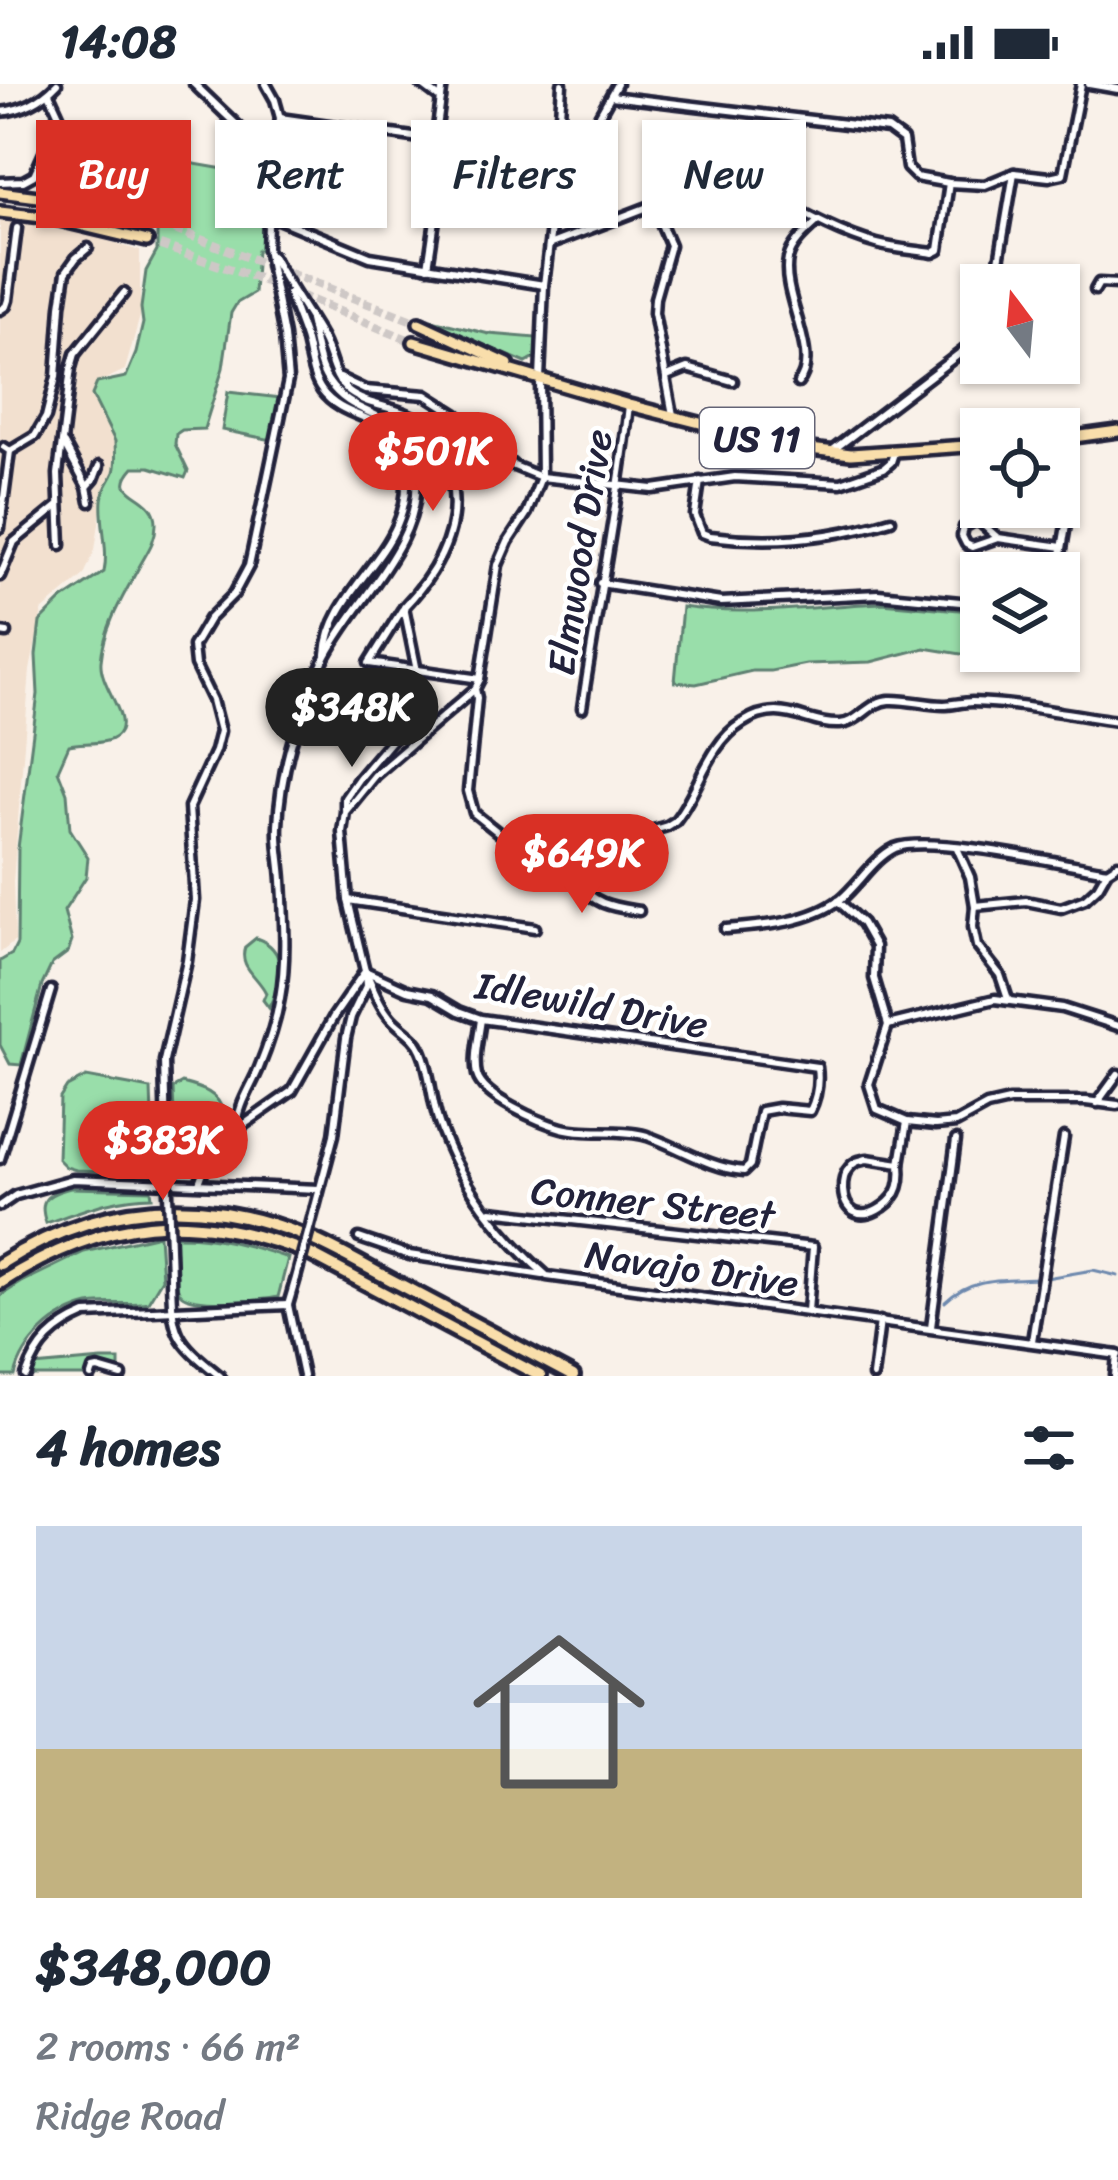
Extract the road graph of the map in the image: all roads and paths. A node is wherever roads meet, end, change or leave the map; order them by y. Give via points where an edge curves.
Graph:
1 (57, 84) edge
2 (194, 84) edge
3 (266, 84) edge
4 (421, 84) edge
5 (443, 84) edge
6 (562, 84) edge
7 (617, 84) edge
8 (1085, 84) edge
9 (1118, 89) edge
10 (49, 93) junction
11 (611, 96) junction
12 (441, 99) junction
13 (0, 112) edge
14 (280, 118) joint
15 (232, 120) edge
16 (437, 120) edge
17 (560, 120) edge
18 (597, 120) edge
19 (411, 137) edge
20 (1014, 173) junction
21 (0, 182) edge
22 (949, 183) junction
23 (0, 192) edge
24 (18, 194) junction
25 (36, 196) edge
26 (642, 209) edge
27 (0, 212) edge
28 (16, 214) junction
29 (806, 214) edge
30 (818, 220) junction
31 (268, 228) edge
32 (300, 228) edge
33 (434, 228) edge
34 (551, 228) edge
35 (663, 228) edge
36 (17, 229) dead end
37 (147, 241) tunnel mouth
38 (549, 244) junction
39 (88, 248) dead end
40 (267, 248) junction
41 (999, 264) edge
42 (428, 267) junction
43 (284, 280) junction
44 (1118, 284) edge
45 (544, 285) junction
46 (1095, 290) dead end
47 (124, 293) dead end
48 (0, 310) edge
49 (310, 320) junction
50 (419, 323) tunnel mouth
51 (414, 342) tunnel mouth
52 (960, 353) edge
53 (337, 376) junction
54 (667, 376) junction
55 (56, 377) junction
56 (540, 379) junction
57 (733, 381) dead end
58 (798, 383) dead end
59 (70, 385) junction
60 (629, 405) junction
61 (673, 415) junction
62 (1118, 430) edge
63 (1080, 436) edge
64 (62, 440) junction
65 (960, 447) edge
66 (830, 452) junction
67 (894, 452) junction
68 (99, 466) dead end
69 (541, 477) junction
70 (700, 481) junction
71 (620, 485) junction
72 (88, 488) junction
73 (90, 502) dead end
74 (58, 506) junction
75 (891, 520) dead end
76 (0, 528) edge
77 (1065, 528) edge
78 (998, 538) junction
79 (62, 545) dead end
80 (1062, 547) junction
81 (1061, 552) edge
82 (0, 576) edge
83 (600, 583) junction
84 (960, 602) edge
85 (404, 607) junction
86 (325, 658) junction
87 (417, 671) junction
88 (480, 679) junction
89 (476, 689) junction
90 (581, 708) dead end
91 (1118, 721) edge
92 (345, 812) junction
93 (957, 848) junction
94 (563, 857) junction
95 (1118, 864) edge
96 (1107, 871) junction
97 (348, 900) junction
98 (838, 902) junction
99 (975, 906) junction
100 (639, 911) dead end
101 (535, 928) dead end
102 (725, 929) dead end
103 (365, 971) junction
104 (51, 990) dead end
105 (1009, 1000) junction
106 (481, 1019) junction
107 (888, 1025) junction
108 (1118, 1026) edge
109 (1118, 1074) edge
110 (1097, 1103) junction
111 (1118, 1105) edge
112 (907, 1122) junction
113 (237, 1127) junction
114 (1064, 1137) dead end
115 (956, 1140) dead end
116 (0, 1159) edge
117 (901, 1164) junction
118 (199, 1183) junction
119 (319, 1189) junction
120 (0, 1206) edge
121 (487, 1211) junction
122 (359, 1238) dead end
123 (0, 1264) edge
124 (548, 1276) junction
125 (0, 1282) edge
126 (288, 1305) junction
127 (172, 1309) junction
128 (808, 1312) junction
129 (880, 1321) junction
130 (931, 1328) junction
131 (1032, 1342) junction
132 (1118, 1355) edge
133 (121, 1364) dead end
134 (26, 1376) edge
135 (92, 1376) edge
136 (122, 1376) edge
137 (220, 1376) edge
138 (303, 1376) edge
139 (540, 1376) edge
140 (573, 1376) edge
141 (872, 1376) edge
142 (1115, 1376) edge

1 - 10 street
2 - 15 street
3 - 14 street
4 - 12 street
5 - 12 street
6 - 17 street
7 - 11 street
8 - 9 street
8 - 20 street via 1063,174
10 - 13 street
10 - 21 street via 60,117 34,175
11 - 18 street
11 - 22 street via 889,129 903,140 916,177
12 - 16 street
14 - 19 street
20 - 22 street via 985,185
20 - 41 street
22 - 30 street via 933,253 875,244
23 - 24 main road
24 - 25 main road
24 - 28 main road
26 - 38 street
27 - 28 main road
28 - 37 main road
29 - 30 street
30 - 58 street via 788,260 807,364
31 - 40 street
32 - 42 street via 370,257
33 - 42 street
34 - 38 street
35 - 54 street via 670,245 655,313
36 - 48 street
38 - 45 street
39 - 55 street via 66,272
40 - 43 street
40 - 127 street, bridge via 286,396 249,566 193,646 220,731 189,807 195,900 164,1061
42 - 45 street
43 - 49 street
43 - 86 street via 322,391 389,432 406,475 392,538 360,578
44 - 46 street
45 - 56 street
47 - 59 street via 75,354
49 - 53 street
49 - 86 street via 327,380 401,433 416,480 410,524
50 - 56 main road, US 11
51 - 56 main road, US 11
52 - 66 street
53 - 69 street via 364,390 426,395 514,466
53 - 85 street via 346,390 418,420 448,466 454,525
54 - 57 street via 688,368
54 - 61 street
55 - 59 street
55 - 76 street via 35,436 7,449
56 - 60 main road, US 11
56 - 69 street
59 - 64 street
60 - 61 main road, US 11
60 - 71 street, Elmwood Drive
61 - 66 main road, US 11
62 - 63 main road
64 - 72 street
64 - 74 street
65 - 67 main road, US 11
66 - 67 main road, US 11
67 - 70 street via 884,468 841,483
68 - 72 street
69 - 71 street
69 - 88 street via 498,565
70 - 71 street
70 - 75 street via 695,515 710,536 831,535
71 - 83 street, Elmwood Drive
72 - 73 street
74 - 79 street
74 - 82 street via 14,542
77 - 80 street
78 - 78 street via 975,521 962,536 972,547
78 - 80 street
80 - 81 street
83 - 84 street via 721,602 878,594
83 - 90 street, Elmwood Drive
85 - 87 street
85 - 87 street via 369,663
86 - 113 street via 284,771 280,998
87 - 88 street
87 - 92 street via 405,724 345,798
88 - 89 street
89 - 92 street via 375,775
89 - 94 street via 467,791 474,813 520,846
91 - 94 street via 891,700 846,723 766,714 730,733 668,826
92 - 97 street
93 - 96 street
93 - 98 street via 896,848
93 - 99 street
94 - 100 street via 595,900
95 - 96 street
96 - 99 street via 1085,899 1061,908
97 - 101 street
97 - 103 street
98 - 102 street via 786,922
98 - 107 street via 872,935
99 - 105 street via 977,946
103 - 106 street, Idlewild Drive
103 - 113 street via 292,1091
103 - 119 street
103 - 121 street, Navajo Drive via 390,1018 415,1038 445,1140
104 - 116 street
105 - 107 street
105 - 108 street
106 - 106 street, Idlewild Drive via 476,1063 489,1094 563,1128 644,1135 736,1171 750,1165 761,1111 811,1111 819,1078 818,1067
107 - 112 street via 871,1096 877,1109
109 - 110 street
110 - 111 street
110 - 112 street via 1009,1101 956,1123
112 - 117 street
113 - 118 street via 212,1147
114 - 131 street
115 - 130 street
117 - 117 street via 855,1162 843,1180 847,1204 866,1214 888,1203
118 - 119 street
118 - 120 street via 73,1179
119 - 126 street, bridge
121 - 124 street, Navajo Drive
121 - 128 street, Conner Street via 813,1247
122 - 124 street via 409,1255
123 - 140 highway via 97,1219 172,1208 230,1213 310,1238
124 - 128 street, Navajo Drive
125 - 139 highway via 133,1226 223,1227 306,1252
126 - 127 street
126 - 138 street
127 - 134 street via 68,1322 48,1336
127 - 137 street via 177,1336
128 - 129 street, Navajo Drive
129 - 130 street, Navajo Drive
129 - 141 street
130 - 131 street, Navajo Drive
131 - 132 street, Navajo Drive
132 - 142 street
133 - 136 street
135 - 136 street via 98,1369

